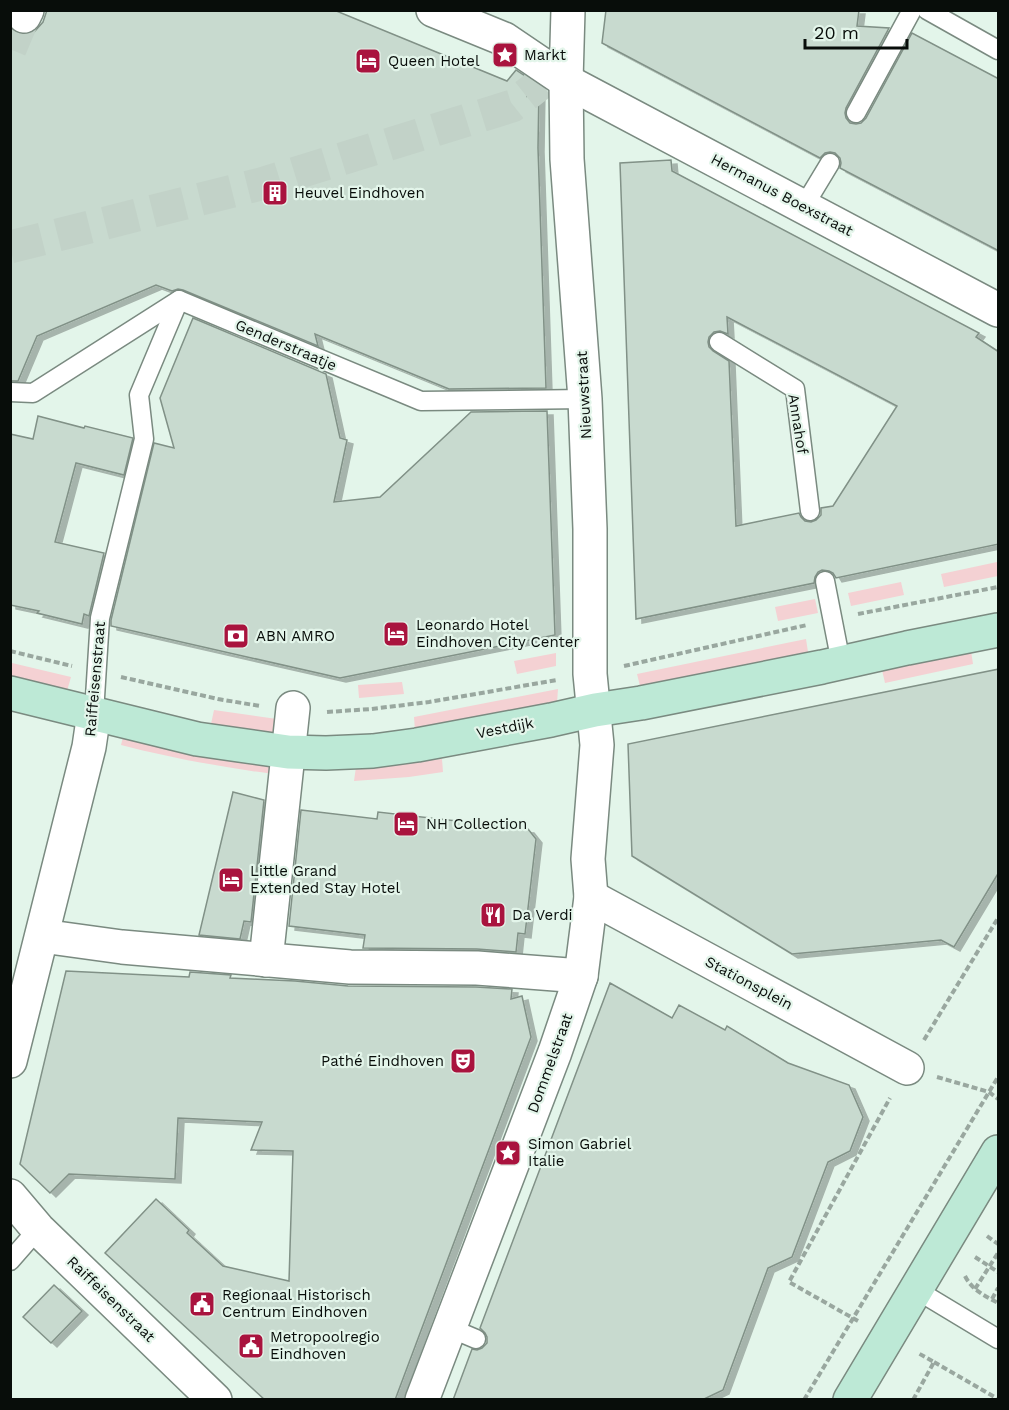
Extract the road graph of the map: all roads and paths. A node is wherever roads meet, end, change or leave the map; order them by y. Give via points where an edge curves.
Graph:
1 (433, 10) edge
2 (568, 10) edge
3 (912, 10) edge
4 (927, 10) edge
5 (999, 50) edge
6 (553, 82) junction
7 (856, 113) dead end
8 (830, 163) dead end
9 (804, 206) junction
10 (179, 300) junction
11 (999, 310) edge
12 (719, 342) dead end
13 (10, 392) edge
14 (585, 399) junction
15 (810, 510) dead end
16 (825, 581) dead end
17 (999, 587) edge
18 (833, 619) junction
19 (999, 630) edge
20 (10, 651) edge
21 (841, 663) junction
22 (96, 672) junction
23 (591, 674) junction
24 (10, 693) edge
25 (293, 708) junction
26 (595, 710) junction
27 (94, 713) junction
28 (288, 752) junction
29 (591, 897) junction
30 (999, 918) edge
31 (42, 936) junction
32 (266, 960) junction
33 (581, 976) junction
34 (10, 1061) edge
35 (907, 1068) junction
36 (999, 1077) edge
37 (989, 1092) junction
38 (999, 1099) edge
39 (999, 1152) edge
40 (10, 1196) edge
41 (38, 1229) junction
42 (985, 1234) dead end
43 (999, 1244) edge
44 (999, 1253) edge
45 (972, 1255) dead end
46 (10, 1261) edge
47 (968, 1261) dead end
48 (964, 1267) dead end
49 (999, 1288) edge
50 (915, 1289) junction
51 (975, 1289) junction
52 (992, 1299) junction
53 (999, 1303) edge
54 (853, 1318) junction
55 (888, 1336) junction
56 (999, 1339) edge
57 (934, 1362) junction
58 (999, 1399) edge
59 (215, 1400) edge
60 (422, 1400) edge
61 (804, 1400) edge
62 (850, 1400) edge
63 (912, 1400) edge

1 - 6 street via 504,39
2 - 6 street, Nieuwstraat
3 - 7 lane
4 - 5 lane
6 - 9 street, Hermanus Boexstraat
6 - 14 street, Nieuwstraat via 567,159
8 - 9 lane
9 - 11 street, Hermanus Boexstraat
10 - 13 lane via 33,393
10 - 14 lane, Genderstraatje via 421,401
10 - 22 lane, Raiffeisenstraat via 139,395 144,439 100,618
12 - 15 lane, Annahof via 795,389
14 - 23 street, Nieuwstraat
16 - 18 lane
17 - 18 path
18 - 21 lane
18 - 23 path
19 - 21 street, Vestdijk
20 - 22 path
21 - 26 street, Vestdijk
22 - 25 path via 218,699
22 - 27 lane, Raiffeisenstraat
23 - 25 path via 417,704 329,712
23 - 26 street, Nieuwstraat
24 - 27 street, Vestdijk
25 - 28 street
26 - 28 street, Vestdijk via 417,745 373,751
26 - 29 street, Dommelstraat via 597,745 588,859
27 - 28 street, Vestdijk via 197,740
27 - 31 street, Raiffeisenstraat
28 - 32 street
29 - 33 street, Dommelstraat
29 - 35 street, Stationsplein
30 - 35 path
31 - 32 street
31 - 34 street, Raiffeisenstraat
32 - 33 street
33 - 60 street, Dommelstraat via 463,1334
35 - 37 path
35 - 54 path via 789,1282
36 - 37 path
37 - 38 path
37 - 54 path
39 - 50 street
40 - 41 street, Raiffeisenstraat
41 - 46 lane
41 - 59 street, Raiffeisenstraat
42 - 43 path
44 - 51 path
45 - 47 path
48 - 51 path via 968,1283
49 - 52 path
50 - 55 street
50 - 56 lane
51 - 52 path
52 - 53 path
54 - 61 path
55 - 57 path
55 - 62 street
57 - 58 path
57 - 63 path

